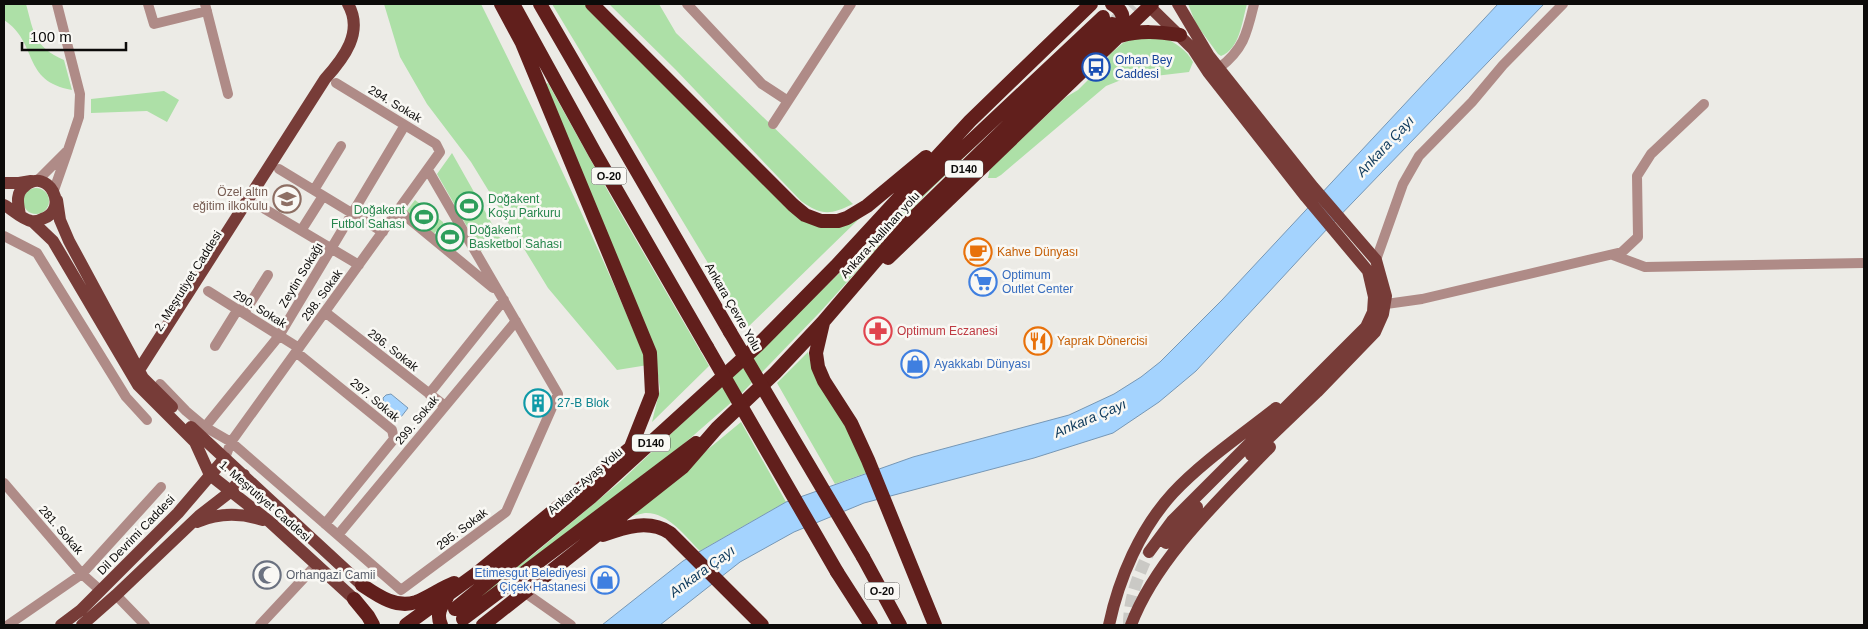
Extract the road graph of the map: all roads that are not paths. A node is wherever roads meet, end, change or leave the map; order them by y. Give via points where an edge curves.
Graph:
1 (57, 4) edge
2 (148, 4) edge
3 (348, 4) edge
4 (501, 4) edge
5 (513, 4) edge
6 (540, 4) edge
7 (592, 4) edge
8 (687, 4) edge
9 (851, 4) edge
10 (1112, 4) edge
11 (1178, 4) edge
12 (1254, 4) edge
13 (1563, 4) edge
14 (1090, 5) edge
15 (1149, 5) edge
16 (206, 7) edge
17 (1112, 26) junction
18 (1180, 35) junction
19 (1213, 70) junction
20 (334, 77) junction
21 (228, 94) dead end
22 (788, 101) junction
23 (1704, 104) dead end
24 (970, 122) junction
25 (773, 124) dead end
26 (406, 126) junction
27 (341, 146) dead end
28 (439, 148) joint
29 (68, 150) junction
30 (278, 169) dead end
31 (428, 170) junction
32 (35, 180) junction
33 (4, 182) edge
34 (319, 193) junction
35 (55, 195) junction
36 (4, 205) edge
37 (258, 205) dead end
38 (398, 210) junction
39 (352, 213) junction
40 (26, 218) junction
41 (304, 226) dead end
42 (1343, 231) junction
43 (383, 232) junction
44 (4, 236) edge
45 (331, 249) junction
46 (1613, 254) junction
47 (1376, 260) junction
48 (1864, 263) edge
49 (359, 265) junction
50 (836, 266) junction
51 (268, 274) dead end
52 (208, 291) dead end
53 (502, 297) junction
54 (1379, 305) junction
55 (241, 311) junction
56 (325, 312) junction
57 (516, 321) junction
58 (823, 322) junction
59 (279, 336) junction
60 (214, 346) dead end
61 (298, 350) junction
62 (141, 374) junction
63 (1327, 374) junction
64 (160, 384) dead end
65 (429, 394) junction
66 (700, 399) junction
67 (445, 406) junction
68 (147, 420) dead end
69 (205, 427) junction
70 (717, 428) junction
71 (231, 442) junction
72 (631, 447) junction
73 (224, 458) junction
74 (210, 475) junction
75 (244, 475) junction
76 (4, 483) edge
77 (161, 487) dead end
78 (230, 492) junction
79 (270, 522) junction
80 (190, 524) junction
81 (325, 524) junction
82 (338, 535) junction
83 (590, 540) junction
84 (1152, 553) tunnel mouth
85 (317, 564) junction
86 (82, 574) junction
87 (476, 574) junction
88 (362, 585) junction
89 (100, 591) junction
90 (524, 592) junction
91 (449, 594) junction
92 (116, 595) junction
93 (354, 599) junction
94 (548, 609) junction
95 (413, 624) edge
96 (8, 625) edge
97 (61, 625) edge
98 (82, 625) edge
99 (145, 625) edge
100 (260, 625) edge
101 (364, 625) edge
102 (374, 625) edge
103 (441, 625) edge
104 (483, 625) edge
105 (558, 625) edge
106 (571, 625) edge
107 (762, 625) edge
108 (871, 625) edge
109 (900, 625) edge
110 (935, 625) edge
111 (1109, 625) edge
112 (1132, 625) edge

1 - 29 street via 80,94 79,117
2 - 16 street via 154,24
3 - 20 main road, 2. Meşrutiyet Caddesi via 354,15 353,38
4 - 72 highway via 525,52 650,353 652,394
5 - 108 highway, O-20, bridge via 595,153 837,572
6 - 109 highway, Ankara Çevre Yolu / O-20, bridge
7 - 24 highway via 793,205 814,219 838,221 857,213
8 - 22 street via 762,84
9 - 22 street
10 - 17 highway via 1122,12 1124,19
11 - 19 main road via 1209,56
12 - 19 street via 1246,38 1231,59
13 - 47 street via 1419,156 1403,184
14 - 24 highway
15 - 17 highway
15 - 18 main road
16 - 21 street
17 - 18 highway
17 - 50 highway, Ankara-Nallıhan yolu / D140
17 - 58 highway, Ankara-Nallıhan yolu / D140 via 904,244 848,294
18 - 19 main road
19 - 42 main road
20 - 26 street, 294. Sokak
20 - 62 main road, 2. Meşrutiyet Caddesi via 325,79
22 - 25 street
23 - 46 street via 1651,154 1637,176 1638,237 1622,252
24 - 50 highway
26 - 28 street, 294. Sokak
26 - 39 street, Zeytin Sokağı
27 - 34 street
28 - 31 street, 298. Sokak via 440,152
29 - 32 street
29 - 35 street
30 - 34 street
31 - 38 street, 298. Sokak
31 - 53 street, 295. Sokak
32 - 33 main road
32 - 35 main road via 47,184
32 - 40 main road via 19,193 18,200
34 - 39 street
34 - 41 street
35 - 40 main road via 56,207 47,218
35 - 62 main road, 1. Meşrutiyet Caddesi via 69,241
36 - 40 main road, 1. Meşrutiyet Caddesi
37 - 45 street
38 - 43 street, 298. Sokak
38 - 53 street
39 - 43 street
39 - 45 street, Zeytin Sokağı
40 - 74 main road, 1. Meşrutiyet Caddesi via 53,242 138,385 195,442
42 - 47 main road
42 - 54 main road via 1368,271
43 - 49 street, 298. Sokak
44 - 68 street via 37,253 126,397
45 - 49 street
45 - 59 street, Zeytin Sokağı
46 - 48 street via 1645,267
46 - 54 street via 1422,299
47 - 54 main road via 1386,296
49 - 56 street, 298. Sokak
50 - 66 highway, Ankara-Ayaş Yolu / D140
51 - 55 street
52 - 55 street, 290. Sokak
53 - 57 street, 295. Sokak
53 - 65 street
54 - 63 main road via 1366,327
55 - 59 street, 290. Sokak
55 - 60 street
56 - 61 street, 298. Sokak
56 - 65 street, 296. Sokak
57 - 67 street, 299. Sokak
57 - 82 street, 295. Sokak via 558,394 506,512 401,590
58 - 70 highway, Ankara-Nallıhan yolu / D140
58 - 110 highway via 816,353 818,367 852,423
59 - 61 street, 290. Sokak
59 - 69 street, Zeytin Sokağı
61 - 71 street, 298. Sokak
61 - 81 street, 297. Sokak via 394,434 394,439
62 - 73 main road, 1. Meşrutiyet Caddesi
63 - 84 main road via 1172,521
63 - 111 main road via 1196,472 1173,493 1137,547 1119,589
63 - 112 main road via 1291,425 1175,550 1148,590
64 - 69 street, 295. Sokak
65 - 67 street, 296. Sokak
66 - 70 highway, Ankara-Ayaş Yolu / D140 via 459,614
66 - 72 highway
67 - 82 street, 299. Sokak
69 - 71 street, 295. Sokak
70 - 83 highway via 682,467
71 - 73 street, 298. Sokak
71 - 81 street, 295. Sokak
72 - 87 highway
73 - 74 main road, Dil Devrimi Caddesi
73 - 75 main road, 1. Meşrutiyet Caddesi
74 - 78 main road, 1. Meşrutiyet Caddesi
74 - 89 main road, Dil Devrimi Caddesi via 178,513
75 - 78 main road
75 - 88 main road, 1. Meşrutiyet Caddesi
76 - 86 street, 281. Sokak
77 - 86 street
78 - 79 main road, 1. Meşrutiyet Caddesi
78 - 80 main road
79 - 80 main road via 251,516 223,515
79 - 85 main road, 1. Meşrutiyet Caddesi
80 - 92 main road
81 - 82 street, 295. Sokak
83 - 90 highway
83 - 107 highway via 644,524 663,528
85 - 93 main road, 1. Meşrutiyet Caddesi
85 - 100 street
86 - 89 street, 281. Sokak
86 - 96 street
87 - 88 highway via 405,604 384,599
87 - 91 highway
88 - 95 highway
89 - 97 main road, Dil Devrimi Caddesi
90 - 94 street
90 - 104 highway
91 - 95 highway
91 - 103 highway via 438,614
92 - 98 main road
92 - 99 street
93 - 101 highway
93 - 102 highway
94 - 105 street
94 - 106 street

